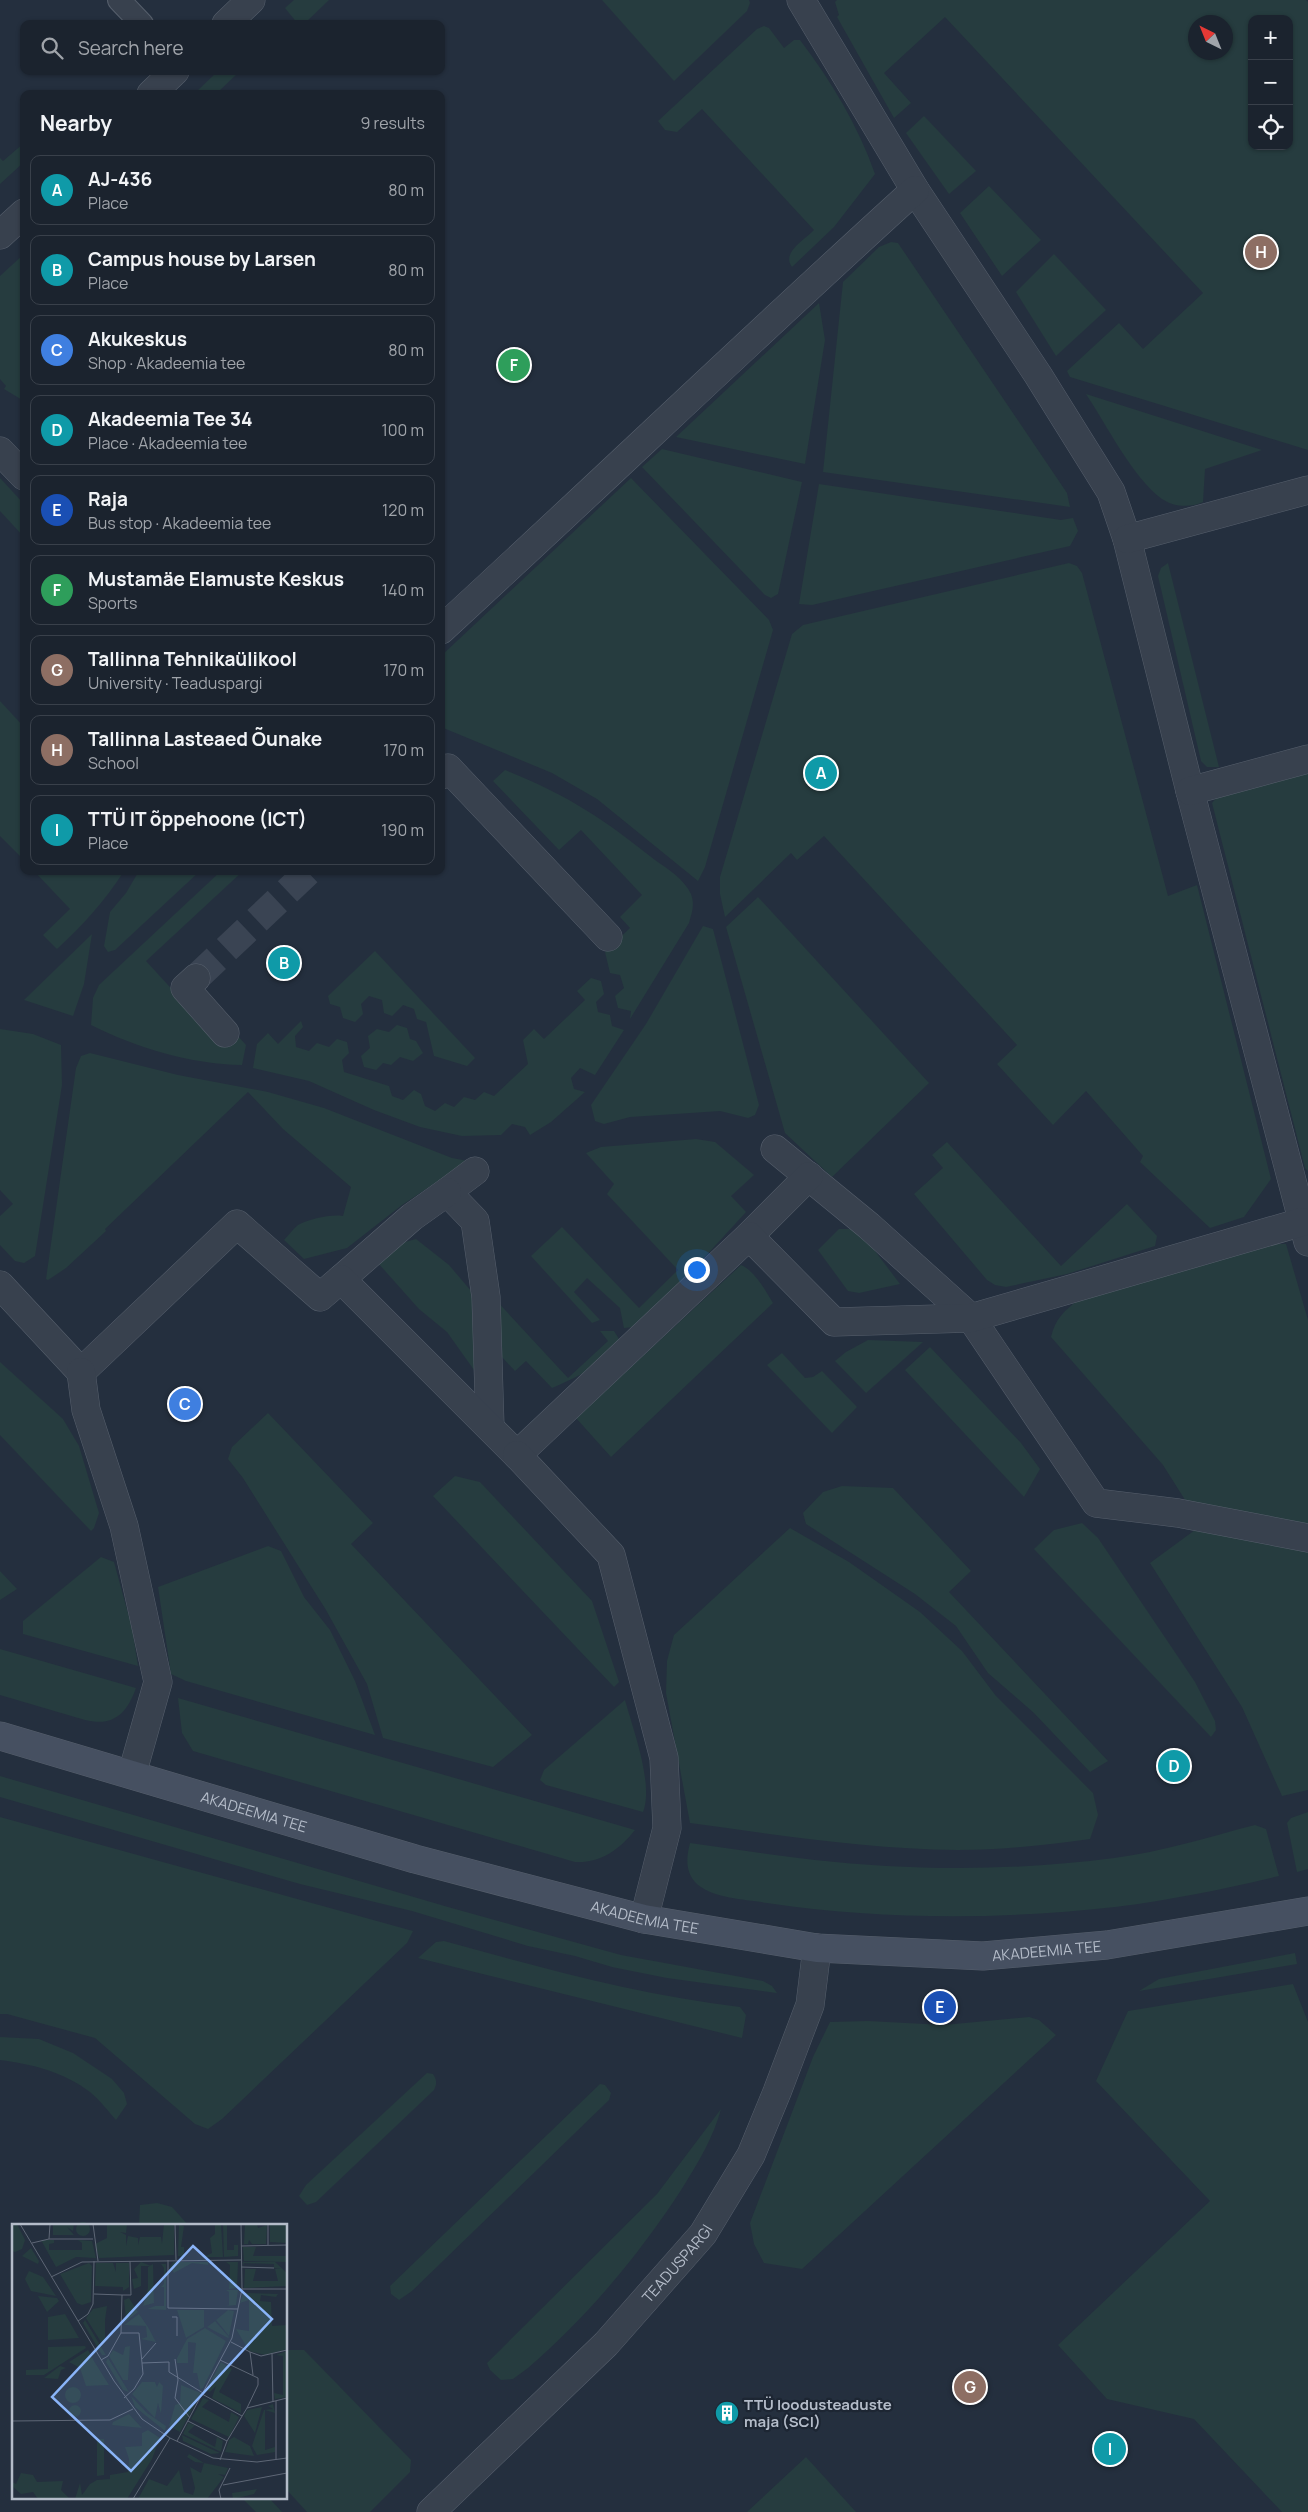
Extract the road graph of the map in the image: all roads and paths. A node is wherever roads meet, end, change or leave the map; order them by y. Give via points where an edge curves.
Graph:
1 (119, 0) edge
2 (251, 0) edge
3 (801, 0) edge
4 (138, 20) edge
5 (230, 20) edge
6 (171, 75) edge
7 (155, 90) edge
8 (915, 190) junction
9 (20, 216) edge
10 (0, 235) edge
11 (0, 451) edge
12 (20, 472) edge
13 (1308, 490) edge
14 (1127, 539) junction
15 (445, 626) edge
16 (1308, 759) edge
17 (445, 771) edge
18 (1190, 792) junction
19 (608, 937) dead end
20 (196, 978) tunnel mouth
21 (226, 1033) dead end
22 (775, 1149) dead end
23 (475, 1171) dead end
24 (809, 1176) junction
25 (1302, 1191) edge
26 (447, 1192) junction
27 (1305, 1232) edge
28 (750, 1236) junction
29 (341, 1278) junction
30 (0, 1285) edge
31 (972, 1318) junction
32 (81, 1372) junction
33 (490, 1427) junction
34 (518, 1455) junction
35 (1308, 1538) edge
36 (0, 1736) edge
37 (132, 1774) junction
38 (1308, 1910) edge
39 (644, 1919) junction
40 (817, 1948) junction
41 (431, 2512) edge

1 - 4 lane
2 - 5 street
3 - 8 street
6 - 7 street
8 - 14 street via 1111,492
8 - 15 street
9 - 10 street
11 - 12 street
13 - 14 street
14 - 18 street
16 - 18 street
17 - 19 street via 448,768
18 - 25 street
20 - 21 street via 185,988
22 - 24 street
23 - 26 street
24 - 28 street
24 - 31 street
25 - 27 street
26 - 29 street via 412,1216
26 - 33 street via 475,1220 486,1297
27 - 31 street
28 - 31 street via 834,1322
28 - 34 street
29 - 32 street via 320,1297 237,1224
29 - 33 street
30 - 32 street
31 - 35 street via 1096,1503 1178,1513
32 - 37 street via 86,1410 124,1526 158,1682
33 - 34 street
34 - 39 street via 611,1555 664,1758 667,1828
36 - 37 main road, AKADEEMIA TEE
37 - 39 main road, AKADEEMIA TEE via 415,1859
38 - 40 main road, AKADEEMIA TEE via 1107,1945 983,1956
39 - 40 main road, AKADEEMIA TEE
40 - 41 street, TEADUSPARGI via 810,2005 777,2092 751,2155 703,2234 606,2344

